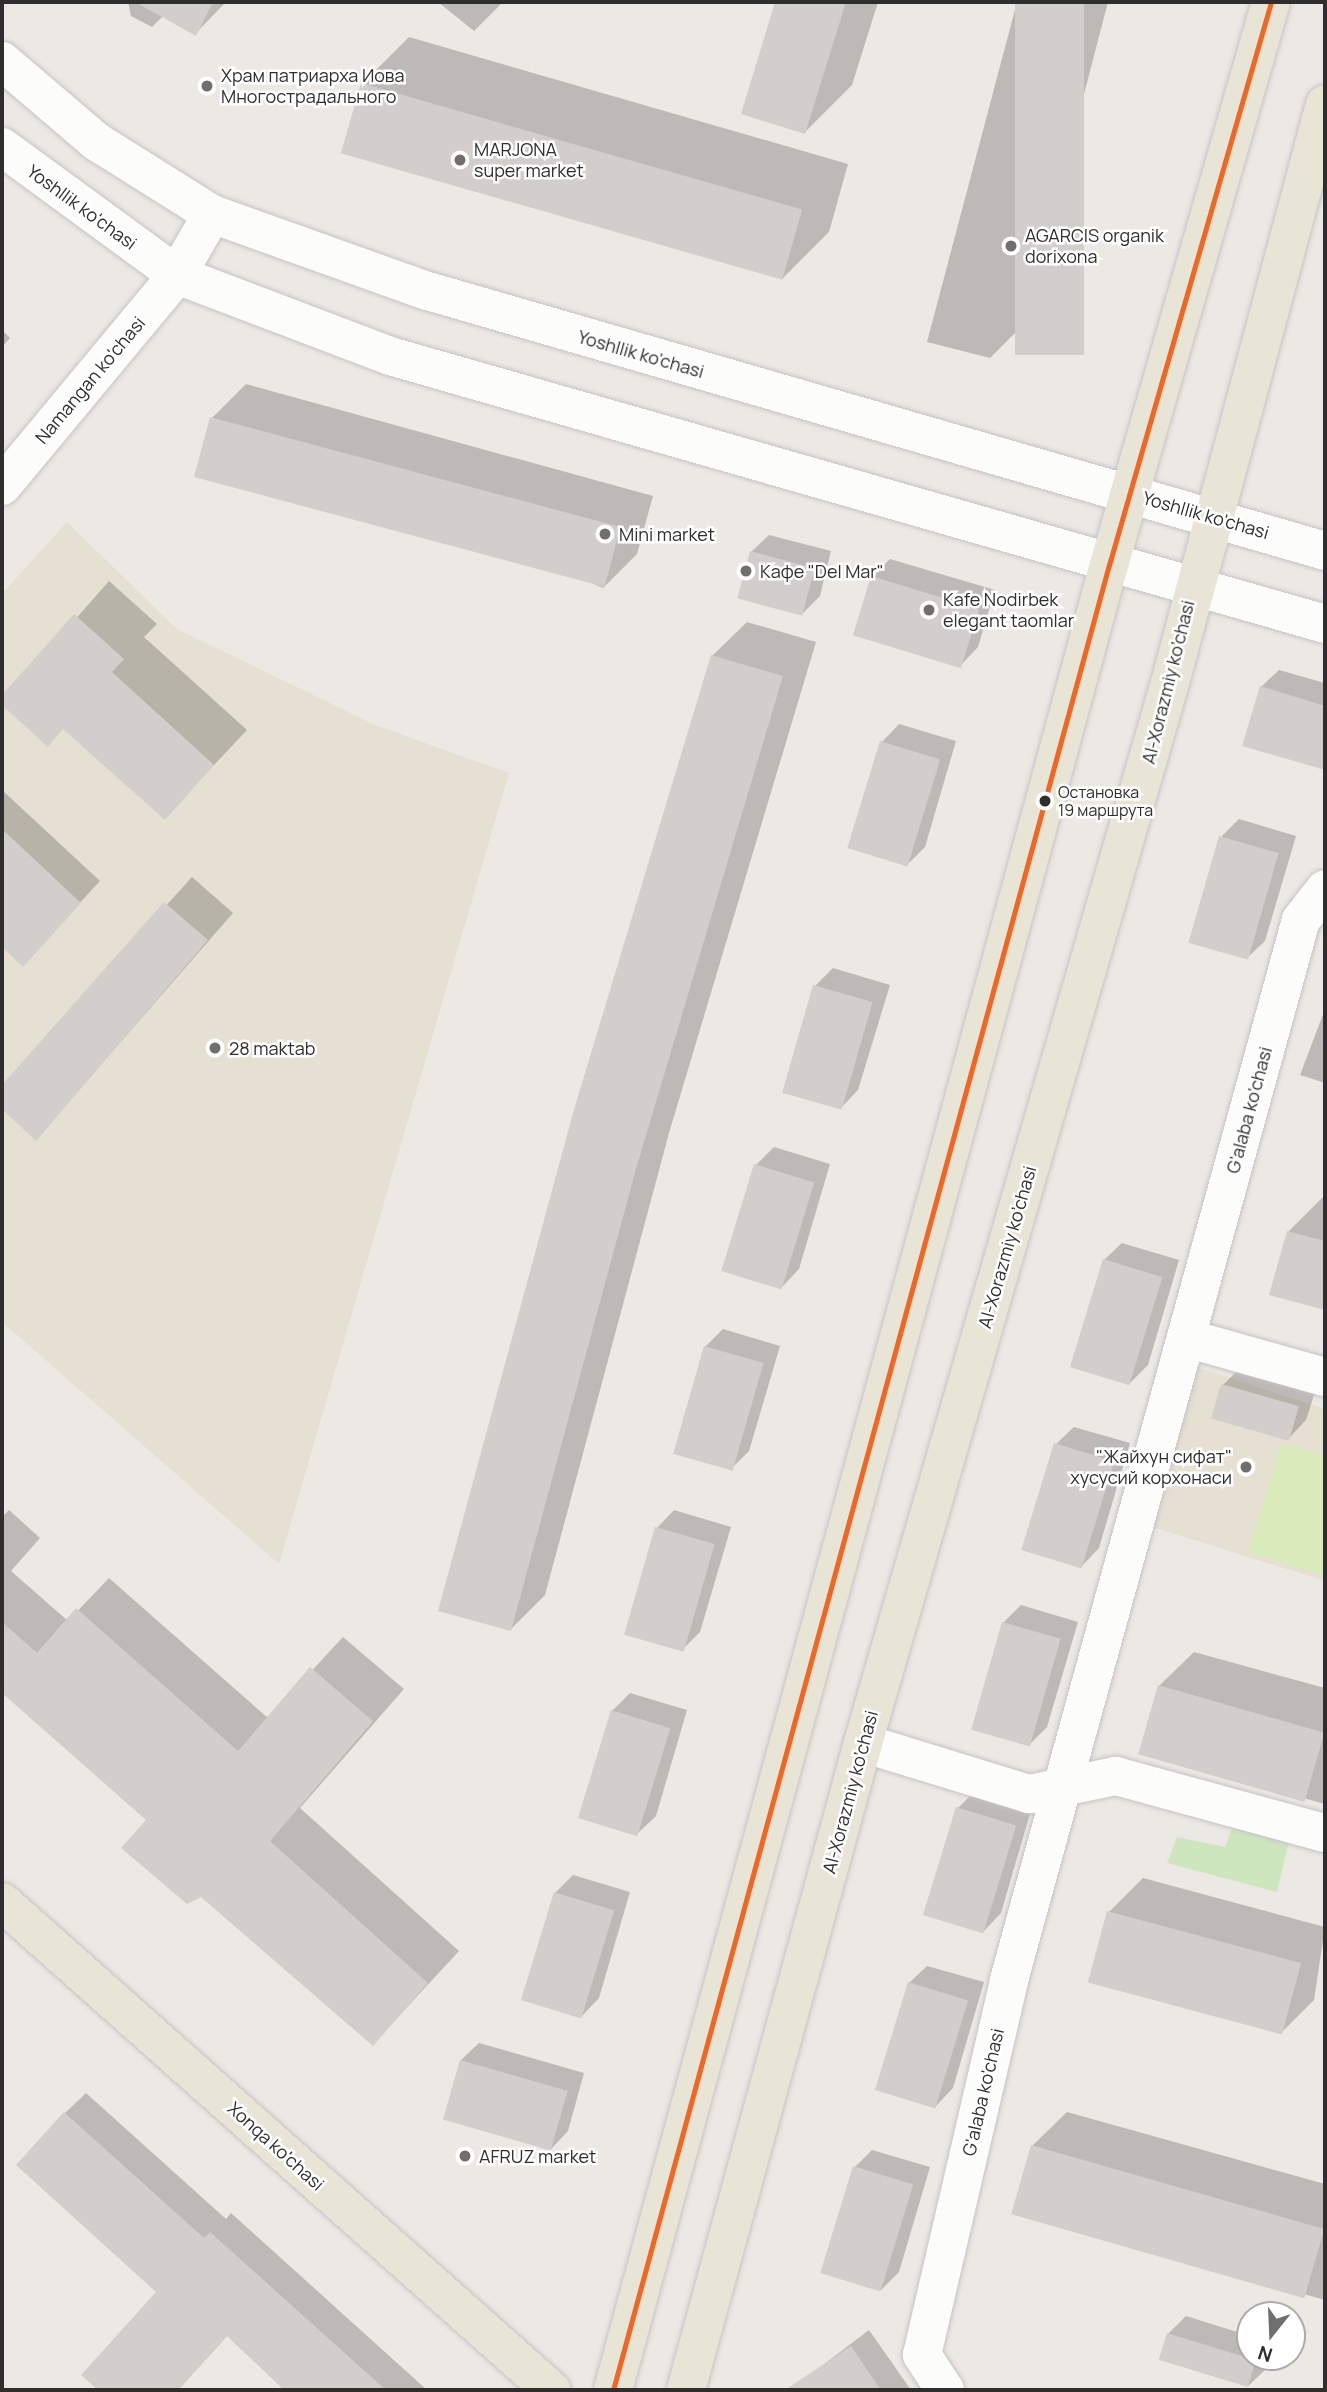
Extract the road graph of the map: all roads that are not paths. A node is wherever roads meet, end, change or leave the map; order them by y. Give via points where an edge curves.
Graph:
1 (1271, 2) edge
2 (2, 61) edge
3 (1325, 104) edge
4 (2, 147) edge
5 (212, 214) junction
6 (177, 275) junction
7 (2, 486) edge
8 (1132, 494) junction
9 (1212, 515) junction
10 (1325, 551) edge
11 (1109, 565) junction
12 (1192, 585) junction
13 (1325, 624) edge
14 (1325, 889) edge
15 (1186, 1338) junction
16 (1325, 1377) edge
17 (863, 1743) junction
18 (1061, 1790) junction
19 (1325, 1832) edge
20 (2, 1902) edge
21 (551, 2390) edge
22 (613, 2390) edge
23 (687, 2390) edge
24 (945, 2390) edge

1 - 8 main road
2 - 5 main road, Yoshllik ko'chasi via 97,142
3 - 9 main road, Al-Xorazmiy ko’chasi
4 - 6 main road, Yoshllik ko'chasi
5 - 6 main road, Namangan ko'chasi
5 - 8 main road, Yoshllik ko'chasi via 421,289
6 - 7 main road, Namangan ko'chasi
6 - 11 main road, Yoshllik ko'chasi via 390,356
8 - 9 main road, Yoshllik ko'chasi
8 - 11 main road
9 - 10 main road, Yoshllik ko'chasi
9 - 12 main road, Al-Xorazmiy ko’chasi
11 - 12 main road, Yoshllik ko'chasi
11 - 22 main road
12 - 13 main road, Yoshllik ko'chasi
12 - 17 main road, Al-Xorazmiy ko’chasi via 1171,683
14 - 15 main road, G'alaba ko'chasi via 1301,920
15 - 16 main road
15 - 18 main road, G'alaba ko'chasi
17 - 18 main road via 1029,1794
17 - 23 main road, Al-Xorazmiy ko’chasi
18 - 19 main road via 1116,1776
18 - 24 main road, G'alaba ko'chasi via 1009,1980 922,2355
20 - 21 main road, Xonqa ko'chasi

